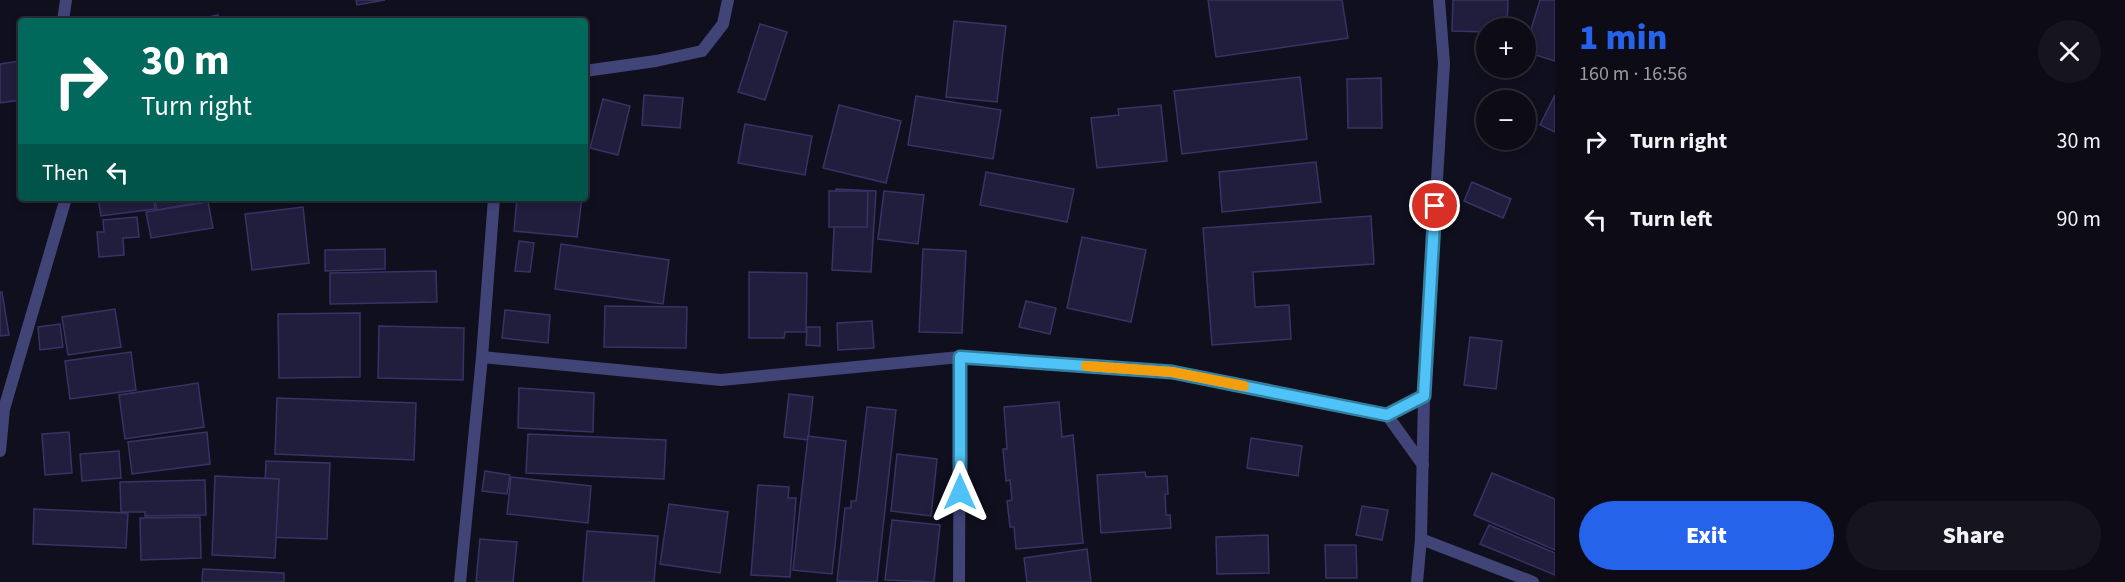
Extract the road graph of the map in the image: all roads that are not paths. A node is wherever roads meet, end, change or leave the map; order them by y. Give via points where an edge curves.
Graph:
1 (66, 0) edge
2 (728, 0) edge
3 (1439, 0) edge
4 (63, 18) edge
5 (588, 71) edge
6 (65, 201) edge
7 (494, 201) edge
8 (482, 357) junction
9 (960, 357) junction
10 (1424, 396) junction
11 (1387, 415) junction
12 (0, 451) edge
13 (1423, 465) junction
14 (1421, 539) junction
15 (460, 582) edge
16 (959, 582) edge
17 (1417, 582) edge
18 (1533, 582) edge

1 - 4 street
2 - 5 street via 723,24 702,51
3 - 10 street via 1444,63
6 - 12 street via 4,409
7 - 8 street
8 - 9 street via 721,380
8 - 15 street
9 - 11 street via 1172,372
9 - 16 street
10 - 11 street
10 - 13 street
11 - 13 street
13 - 14 street
14 - 17 street
14 - 18 street

